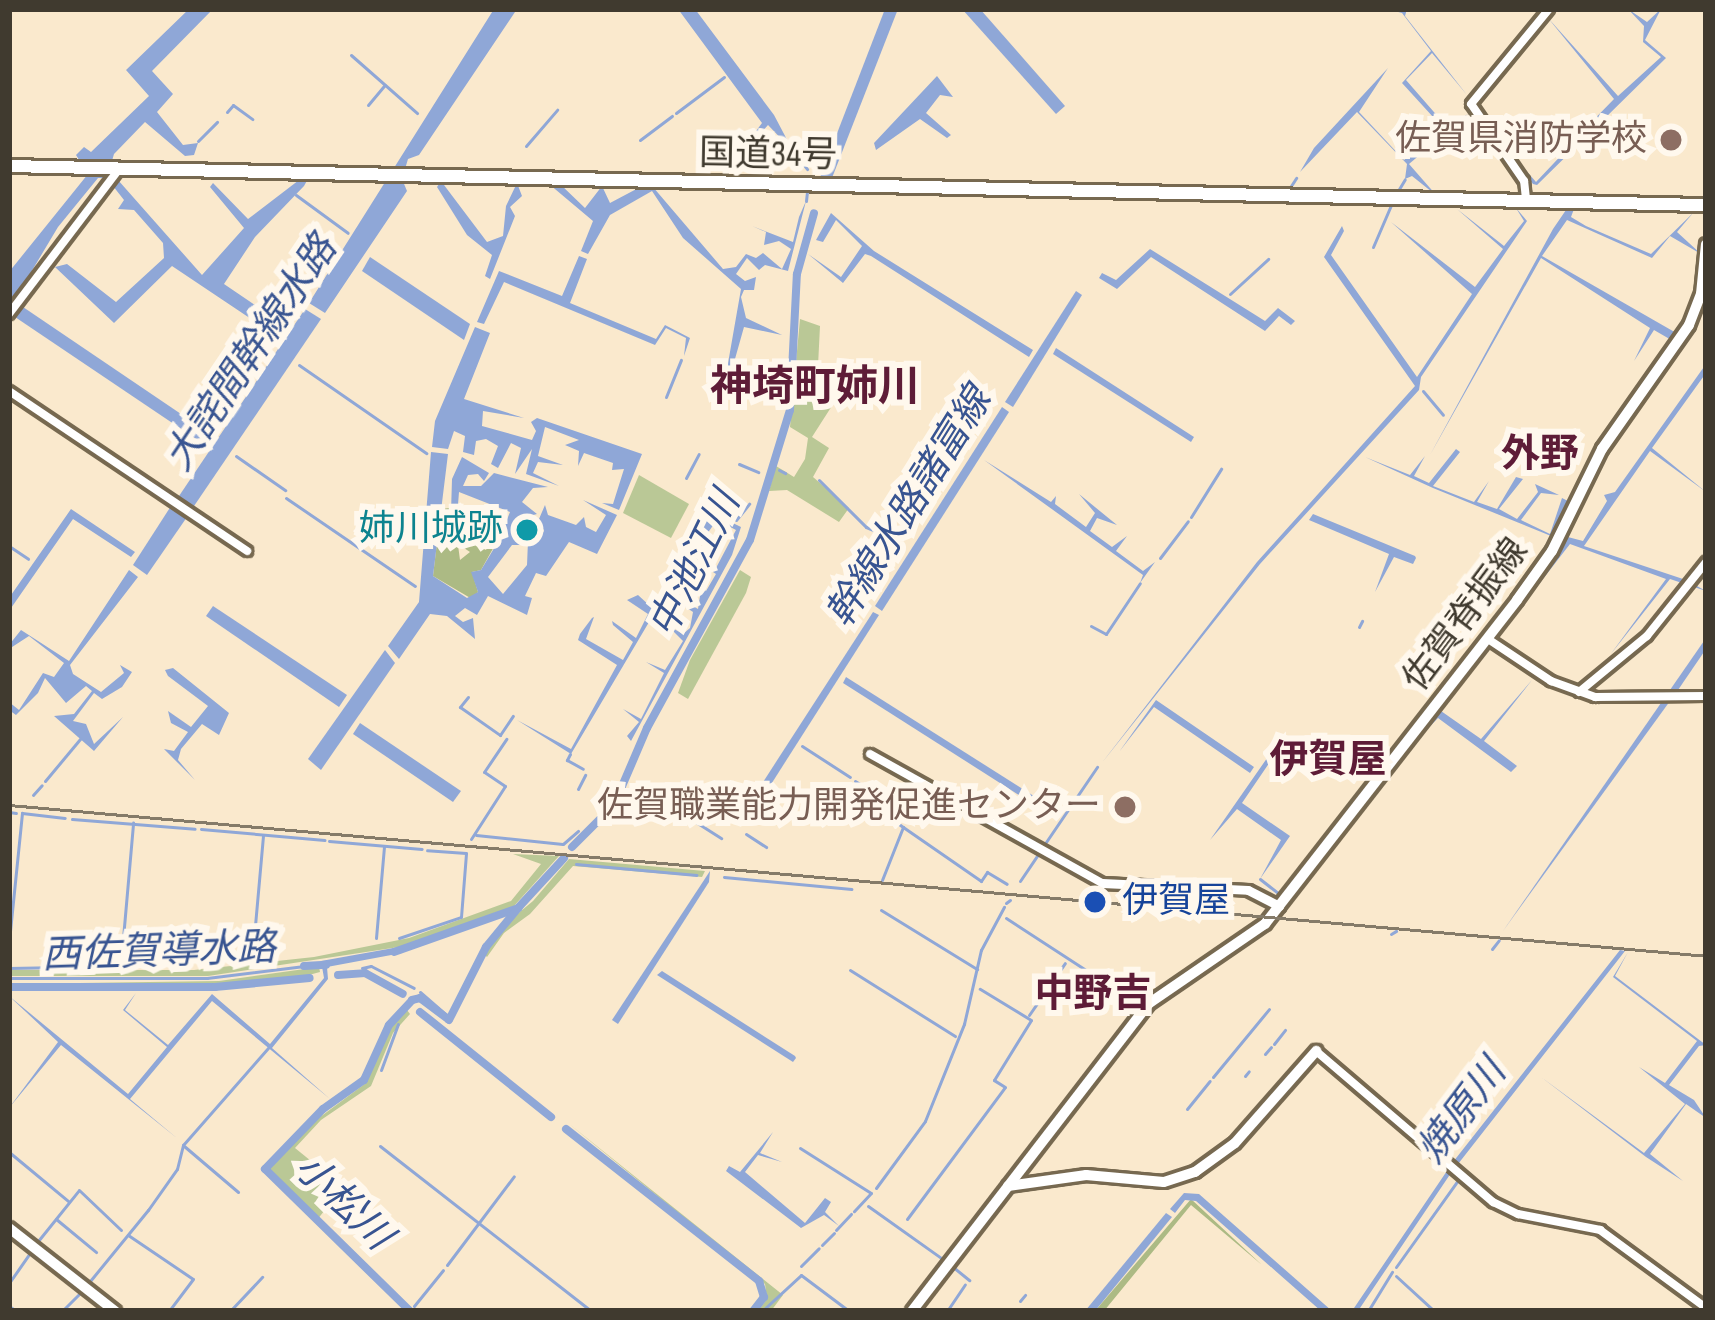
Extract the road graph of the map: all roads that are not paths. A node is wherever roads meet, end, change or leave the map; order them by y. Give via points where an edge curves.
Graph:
1 (1549, 9) edge
2 (9, 166) edge
3 (115, 169) junction
4 (1526, 201) junction
5 (1706, 202) edge
6 (1706, 244) edge
7 (9, 314) edge
8 (9, 391) edge
9 (247, 551) dead end
10 (1706, 562) edge
11 (1491, 641) junction
12 (1580, 692) junction
13 (1706, 696) edge
14 (870, 754) dead end
15 (1102, 883) joint
16 (1279, 906) junction
17 (1316, 1051) joint
18 (1008, 1186) junction
19 (9, 1228) edge
20 (1706, 1308) edge
21 (115, 1311) edge
22 (912, 1311) edge

1 - 4 street via 1471,104 1524,181
2 - 3 highway, 国道34号
3 - 4 highway, 国道34号
3 - 7 street
4 - 5 highway, 国道34号
6 - 11 main road, 佐賀脊振線 via 1689,325 1602,449 1542,566
8 - 9 street
10 - 12 street via 1652,630
11 - 12 street
11 - 16 main road, 佐賀脊振線
12 - 13 street via 1616,700
14 - 15 street
15 - 16 main road via 1248,890
16 - 18 main road, 佐賀脊振線 via 1249,939 1148,1004
17 - 18 main road via 1231,1147 1195,1172 1164,1182 1086,1175
17 - 20 street via 1511,1211 1600,1230
18 - 22 main road, 佐賀脊振線
19 - 21 main road

